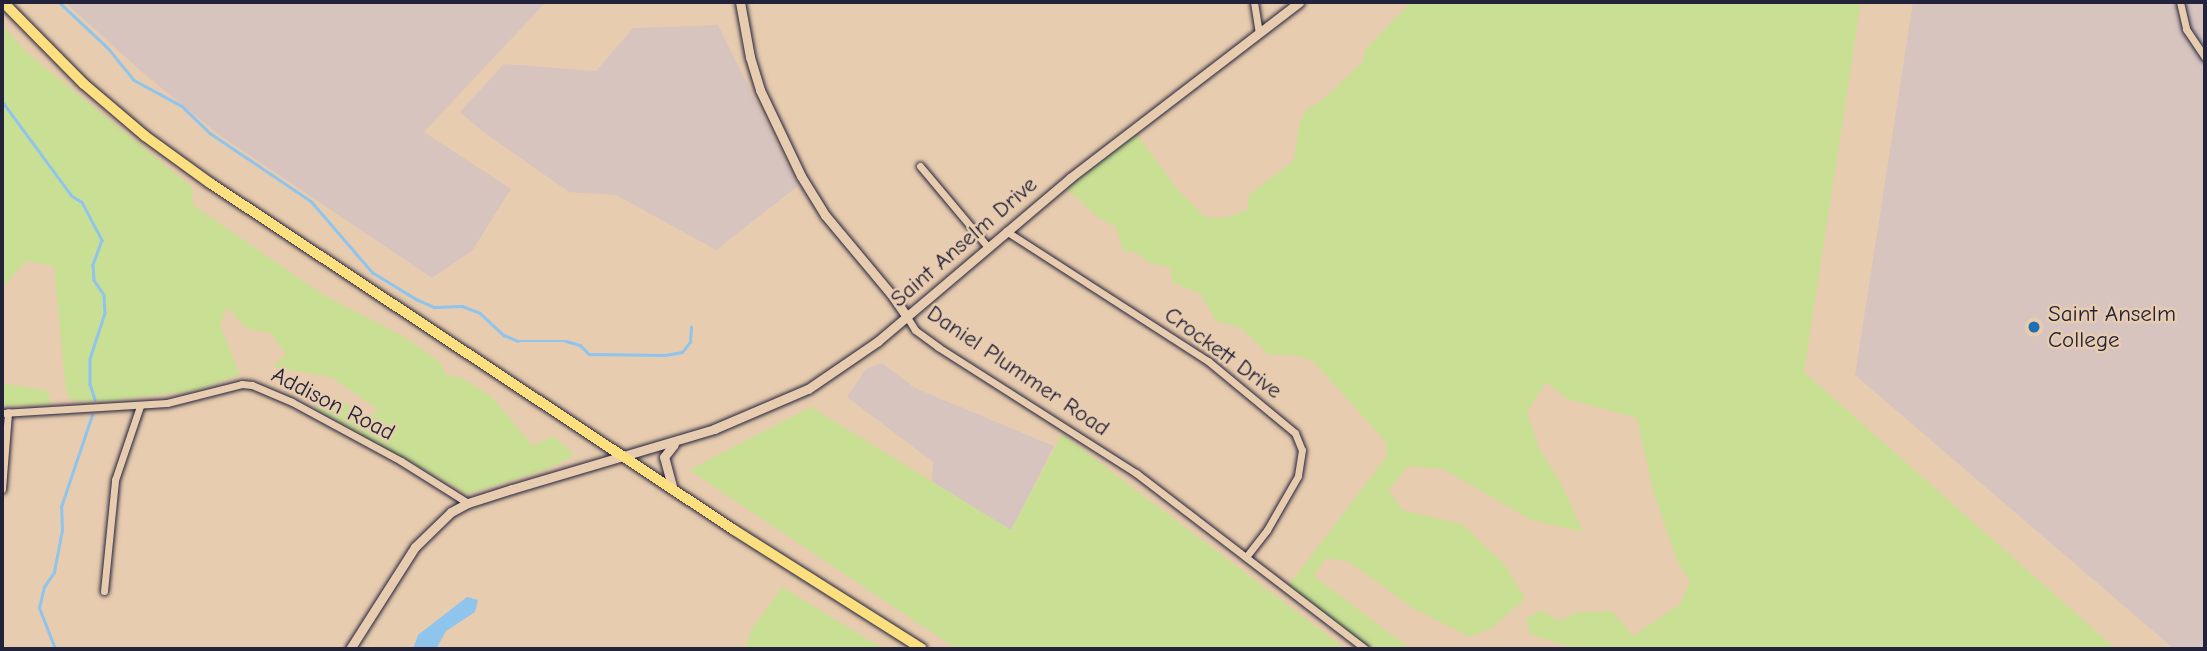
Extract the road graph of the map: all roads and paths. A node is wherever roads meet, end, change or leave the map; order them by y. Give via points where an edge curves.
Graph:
1 (3, 2) edge
2 (740, 2) edge
3 (1254, 2) edge
4 (1299, 2) edge
5 (2180, 2) edge
6 (1259, 33) junction
7 (2205, 57) edge
8 (920, 166) dead end
9 (1006, 231) junction
10 (988, 247) junction
11 (907, 317) junction
12 (141, 406) junction
13 (5, 412) edge
14 (677, 442) junction
15 (624, 457) junction
16 (2, 489) edge
17 (673, 490) junction
18 (468, 503) junction
19 (1246, 557) junction
20 (104, 591) dead end
21 (351, 649) edge
22 (922, 649) edge
23 (1365, 649) edge

1 - 15 main road via 84,84 161,148
2 - 11 street, Daniel Plummer Road via 760,90 801,176 825,215
3 - 6 street
4 - 6 street, Saint Anselm Drive
5 - 7 street via 2186,29
6 - 9 street, Saint Anselm Drive
8 - 10 street
9 - 10 street, Saint Anselm Drive
9 - 19 street, Crockett Drive via 1208,361 1295,433 1302,450 1298,476
10 - 11 street, Saint Anselm Drive
11 - 14 street, Saint Anselm Drive via 830,376 798,394
11 - 19 street, Daniel Plummer Road via 915,330 938,347 1103,450
12 - 13 street, Addison Road
12 - 18 street, Addison Road via 242,384 260,387 401,460
12 - 20 street via 115,480
13 - 16 street
14 - 15 street, Saint Anselm Drive
14 - 17 street via 664,457
15 - 17 main road
15 - 18 street, Saint Anselm Drive
17 - 22 main road
18 - 21 street, Saint Anselm Drive via 437,523 415,547
19 - 23 street, Daniel Plummer Road

